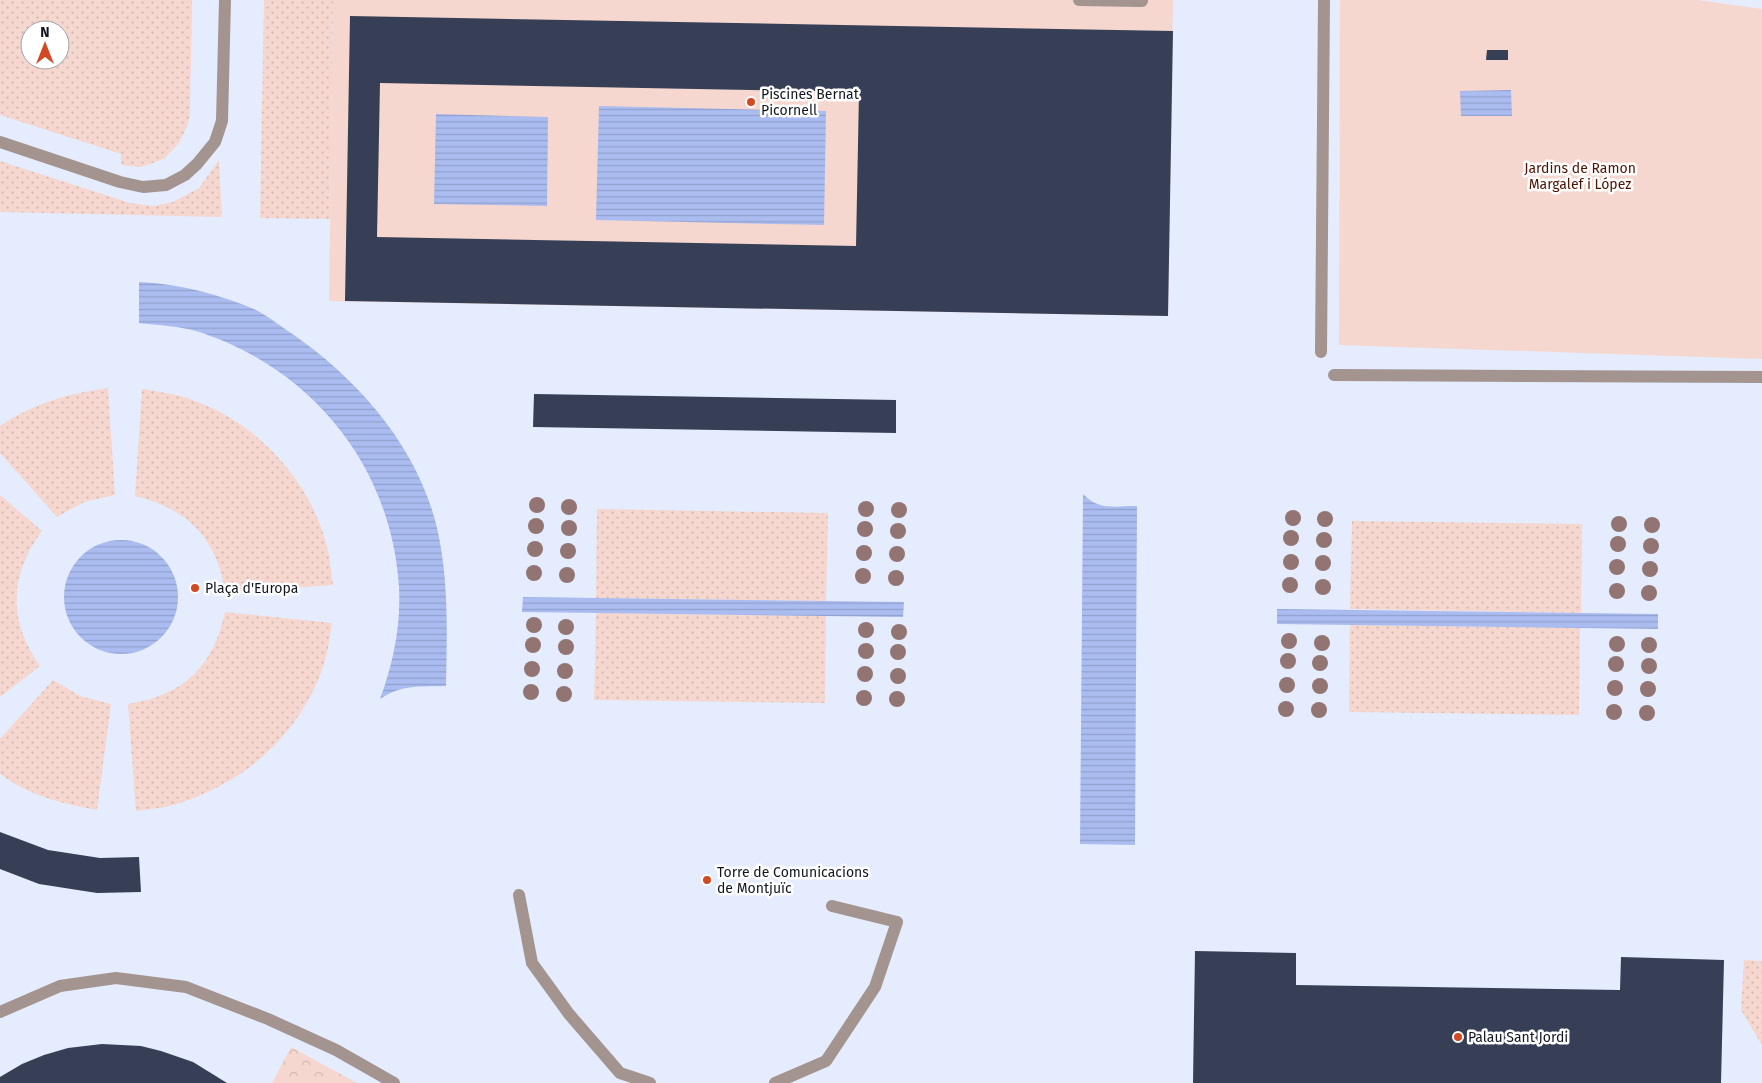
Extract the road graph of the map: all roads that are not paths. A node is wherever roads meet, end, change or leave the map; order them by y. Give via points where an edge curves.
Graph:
1 (224, 0) edge
2 (1078, 0) edge
3 (1142, 0) edge
4 (1324, 0) edge
5 (0, 142) edge
6 (1321, 352) dead end
7 (1334, 375) dead end
8 (1762, 377) edge
9 (519, 895) dead end
10 (832, 906) dead end
11 (0, 1012) edge
12 (617, 1078) edge
13 (394, 1083) edge
14 (650, 1083) edge
15 (775, 1083) edge

1 - 5 street via 222,121 215,142 185,175 166,185 143,187
2 - 3 street
4 - 6 street
7 - 8 street
9 - 12 street via 532,963
10 - 15 street via 897,922 875,986 826,1061
11 - 13 street via 60,986 116,978 186,986 336,1050
12 - 14 street

